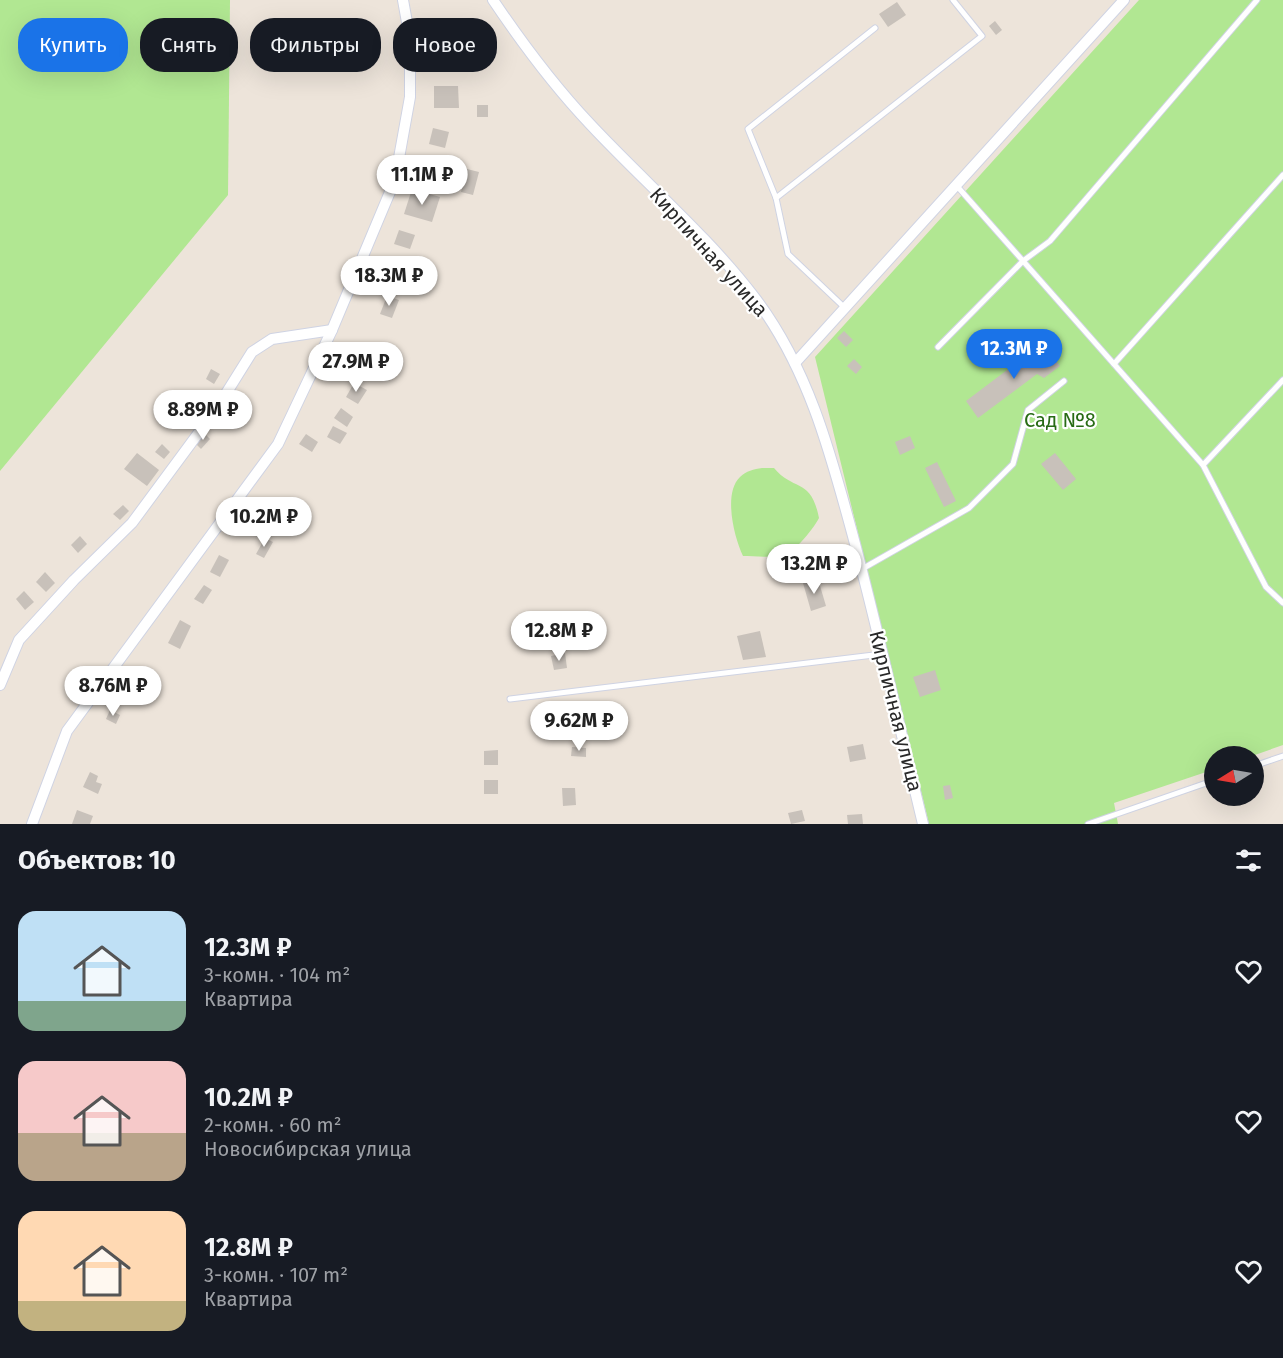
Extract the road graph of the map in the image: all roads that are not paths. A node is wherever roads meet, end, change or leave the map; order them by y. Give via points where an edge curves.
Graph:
1 (403, 0) edge
2 (493, 0) edge
3 (953, 0) edge
4 (1124, 0) edge
5 (1257, 0) edge
6 (875, 28) dead end
7 (1283, 175) edge
8 (956, 185) junction
9 (776, 198) junction
10 (1023, 261) junction
11 (845, 308) junction
12 (333, 330) junction
13 (938, 347) dead end
14 (795, 363) junction
15 (1114, 364) junction
16 (1283, 380) edge
17 (1064, 381) dead end
18 (1203, 465) junction
19 (860, 565) junction
20 (827, 568) dead end
21 (1283, 603) edge
22 (882, 654) junction
23 (0, 684) edge
24 (510, 699) dead end
25 (1283, 756) edge
26 (1264, 763) edge
27 (1204, 784) edge
28 (32, 824) edge
29 (923, 824) edge
30 (1088, 824) edge

1 - 12 street via 410,39 410,96 395,180
2 - 14 street, Кирпичная улица via 589,124 703,239 754,298
3 - 9 lane via 982,36
4 - 8 street
5 - 10 lane via 1050,241
6 - 9 lane via 748,129
7 - 15 lane
8 - 10 lane
8 - 11 street
9 - 11 lane via 788,254
10 - 13 lane
10 - 15 lane
11 - 14 street
12 - 23 street via 272,339 252,352 217,408 139,514 19,640
12 - 28 street via 278,444 67,731
14 - 19 street, Кирпичная улица via 828,443
15 - 18 lane
16 - 18 lane
17 - 19 lane via 1028,410 1012,464 969,508
18 - 21 lane via 1266,587
19 - 20 lane
19 - 22 street, Кирпичная улица
22 - 24 lane
22 - 29 street, Кирпичная улица
25 - 26 lane
27 - 30 lane

